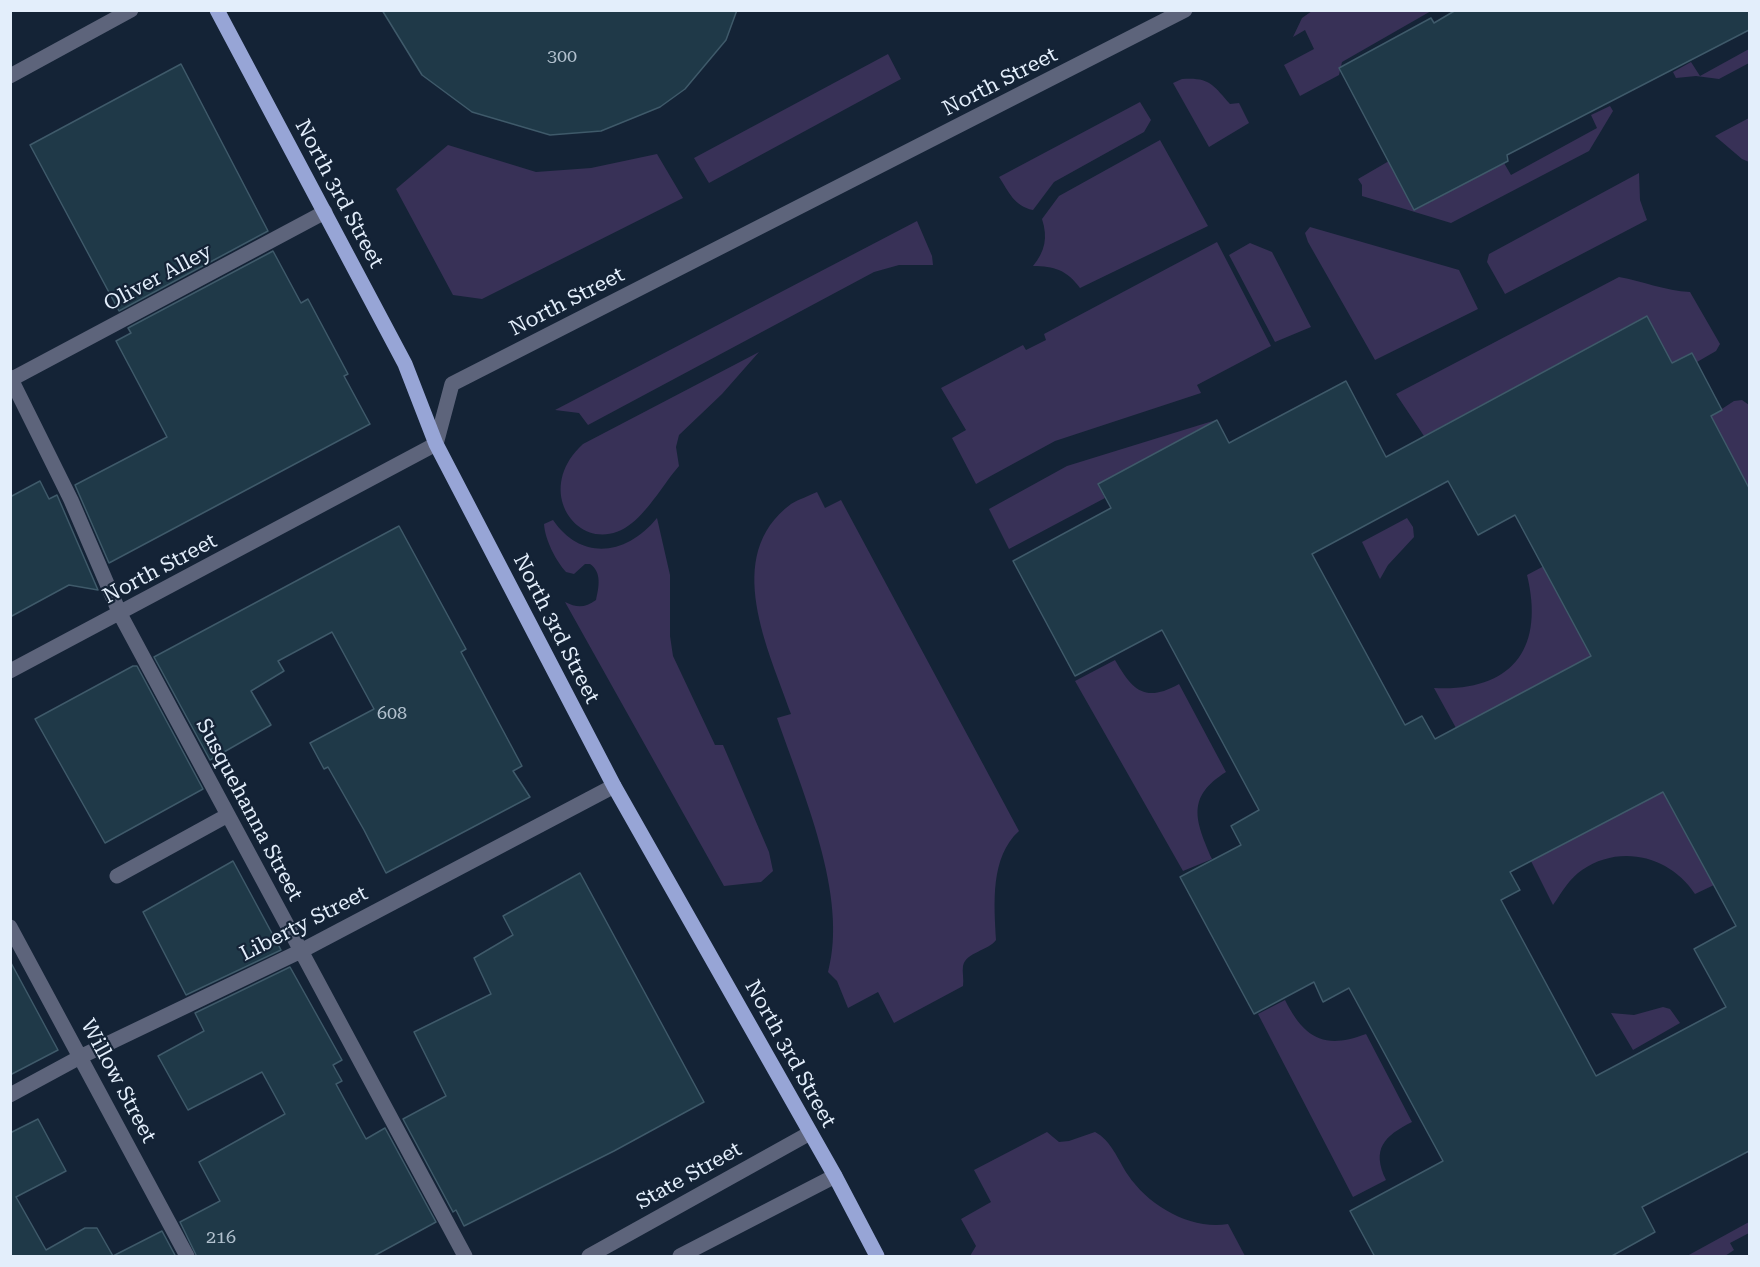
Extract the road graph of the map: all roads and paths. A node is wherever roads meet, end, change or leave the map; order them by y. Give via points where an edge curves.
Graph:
1 (131, 10) edge
2 (217, 10) edge
3 (1185, 10) edge
4 (10, 76) edge
5 (325, 212) junction
6 (11, 378) edge
7 (436, 444) junction
8 (120, 614) junction
9 (10, 671) edge
10 (614, 786) junction
11 (228, 815) junction
12 (117, 876) dead end
13 (10, 927) edge
14 (301, 951) junction
15 (82, 1056) junction
16 (10, 1095) edge
17 (810, 1133) junction
18 (835, 1176) junction
19 (187, 1257) edge
20 (465, 1257) edge
21 (589, 1257) edge
22 (680, 1257) edge
23 (877, 1257) edge

1 - 4 street
2 - 5 main road, North 3rd Street
3 - 7 street, North Street via 452,384
5 - 6 street, Oliver Alley
5 - 7 main road, North 3rd Street via 405,364
6 - 8 street, Susquehanna Street via 71,500
7 - 8 street, North Street
7 - 10 main road, North 3rd Street
8 - 9 street, North Street
8 - 11 street, Susquehanna Street
10 - 14 street, Liberty Street
10 - 17 main road, North 3rd Street
11 - 12 street
11 - 14 street, Susquehanna Street
13 - 15 street, Willow Street
14 - 15 street, Liberty Street
14 - 20 street, Susquehanna Street
15 - 16 street, Liberty Street
15 - 19 street, Willow Street
17 - 18 main road, North 3rd Street
17 - 21 street, State Street
18 - 22 street
18 - 23 main road, North 3rd Street

